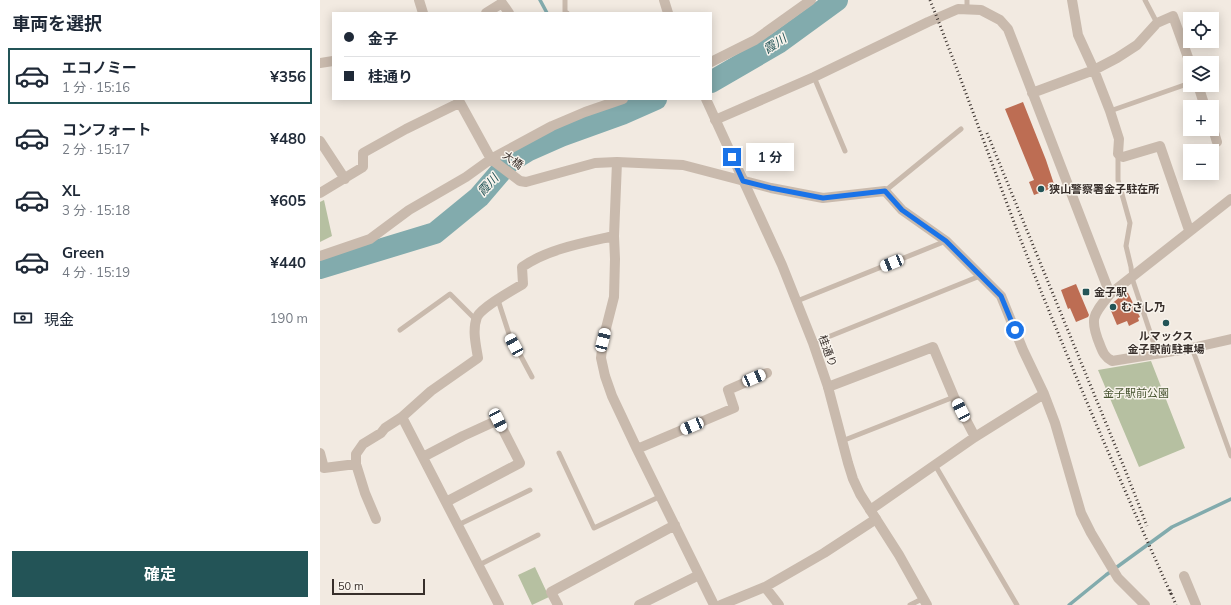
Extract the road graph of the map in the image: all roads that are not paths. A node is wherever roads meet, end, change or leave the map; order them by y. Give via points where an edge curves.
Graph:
1 (419, 0) edge
2 (565, 0) edge
3 (664, 0) edge
4 (811, 0) edge
5 (1072, 0) edge
6 (1145, 0) edge
7 (967, 4) edge
8 (423, 12) edge
9 (488, 12) edge
10 (508, 12) edge
11 (565, 12) edge
12 (668, 12) edge
13 (1157, 23) junction
14 (1187, 56) edge
15 (332, 61) edge
16 (712, 62) edge
17 (320, 64) edge
18 (1094, 70) junction
19 (814, 77) junction
20 (1183, 85) edge
21 (1032, 94) junction
22 (621, 100) edge
23 (459, 101) edge
24 (707, 101) edge
25 (1110, 111) junction
26 (715, 120) junction
27 (961, 129) dead end
28 (1215, 136) edge
29 (320, 141) edge
30 (1217, 142) dead end
31 (845, 150) dead end
32 (1118, 154) junction
33 (491, 159) junction
34 (617, 162) junction
35 (345, 179) junction
36 (743, 181) junction
37 (885, 191) junction
38 (320, 193) edge
39 (1231, 198) edge
40 (1189, 230) junction
41 (614, 236) junction
42 (946, 241) junction
43 (320, 256) edge
44 (981, 275) junction
45 (1132, 278) junction
46 (1110, 294) junction
47 (498, 300) junction
48 (796, 301) junction
49 (476, 321) junction
50 (400, 330) dead end
51 (1230, 342) edge
52 (813, 343) junction
53 (1192, 348) junction
54 (1157, 353) junction
55 (767, 373) dead end
56 (532, 377) dead end
57 (828, 387) junction
58 (1044, 394) junction
59 (954, 397) junction
60 (402, 417) junction
61 (975, 437) junction
62 (842, 441) junction
63 (637, 449) junction
64 (320, 453) edge
65 (559, 453) dead end
66 (1231, 456) edge
67 (423, 457) junction
68 (356, 464) junction
69 (935, 465) junction
70 (530, 490) dead end
71 (661, 496) junction
72 (446, 502) junction
73 (870, 510) junction
74 (376, 519) dead end
75 (876, 519) junction
76 (458, 525) junction
77 (675, 525) junction
78 (538, 536) dead end
79 (479, 565) junction
80 (699, 575) junction
81 (1184, 576) dead end
82 (765, 587) junction
83 (926, 602) edge
84 (499, 605) edge
85 (558, 605) edge
86 (639, 605) edge
87 (714, 605) edge
88 (721, 605) edge
89 (779, 605) edge
90 (910, 605) edge
91 (1017, 605) edge
92 (1145, 605) edge
93 (1196, 605) edge

1 - 8 street
2 - 11 lane
3 - 12 street
4 - 16 street via 755,40
5 - 18 street via 1078,35
6 - 13 lane
7 - 19 street
7 - 21 street via 1000,20 1008,29
9 - 10 street via 502,3
13 - 14 street via 1173,16
13 - 18 street via 1137,45
15 - 17 street
18 - 21 street
18 - 25 street
19 - 26 street
19 - 31 lane
20 - 25 lane
21 - 46 street
22 - 33 street via 552,126
23 - 33 street
23 - 35 street via 363,153 363,167
24 - 26 street, 桂通り
25 - 32 street via 1119,139
26 - 36 street, 桂通り
27 - 37 lane
28 - 30 street
29 - 35 street
32 - 40 street via 1123,157 1160,146
32 - 45 lane via 1118,180 1130,223 1126,246
33 - 34 street, 大橋 via 520,181 526,182 595,163
33 - 43 street via 466,177 409,210 370,239
34 - 36 street via 683,165
34 - 41 street
35 - 38 street
36 - 37 street via 823,198
36 - 48 street, 桂通り
37 - 42 street via 902,210
39 - 40 street
40 - 45 street
41 - 47 street via 574,245 530,262 522,267 523,284
41 - 63 street via 614,297 601,358 612,396
42 - 44 street
42 - 48 lane
44 - 52 lane
44 - 58 street via 1001,296
45 - 46 street
45 - 54 lane
46 - 54 street via 1093,320 1094,330 1106,358 1112,361
47 - 49 street via 478,316
47 - 56 lane via 509,334
48 - 52 street, 桂通り
49 - 50 lane via 450,294
49 - 60 street via 474,330 478,358 432,391
51 - 53 street
52 - 57 street, 桂通り
53 - 54 street
53 - 66 lane
55 - 63 street via 728,390 734,408
57 - 59 street via 933,347
57 - 62 street, 桂通り
58 - 61 street
58 - 92 street via 1081,513 1118,578
59 - 61 street
59 - 62 lane
60 - 67 street
60 - 68 street via 363,444 356,454
61 - 69 street
62 - 73 street, 桂通り via 853,479
63 - 71 street
64 - 68 street via 324,468
65 - 71 lane via 594,528
67 - 72 street
67 - 72 street via 498,420 520,463
68 - 74 street
69 - 73 street
69 - 91 lane
70 - 76 lane
71 - 77 street
72 - 76 street
73 - 75 street, 桂通り
75 - 82 street
75 - 83 street, 桂通り
76 - 79 street
77 - 80 street
77 - 85 street via 551,592
78 - 79 lane
79 - 84 street
80 - 86 street
80 - 87 street
81 - 93 street
82 - 88 street
82 - 89 street
83 - 90 lane

